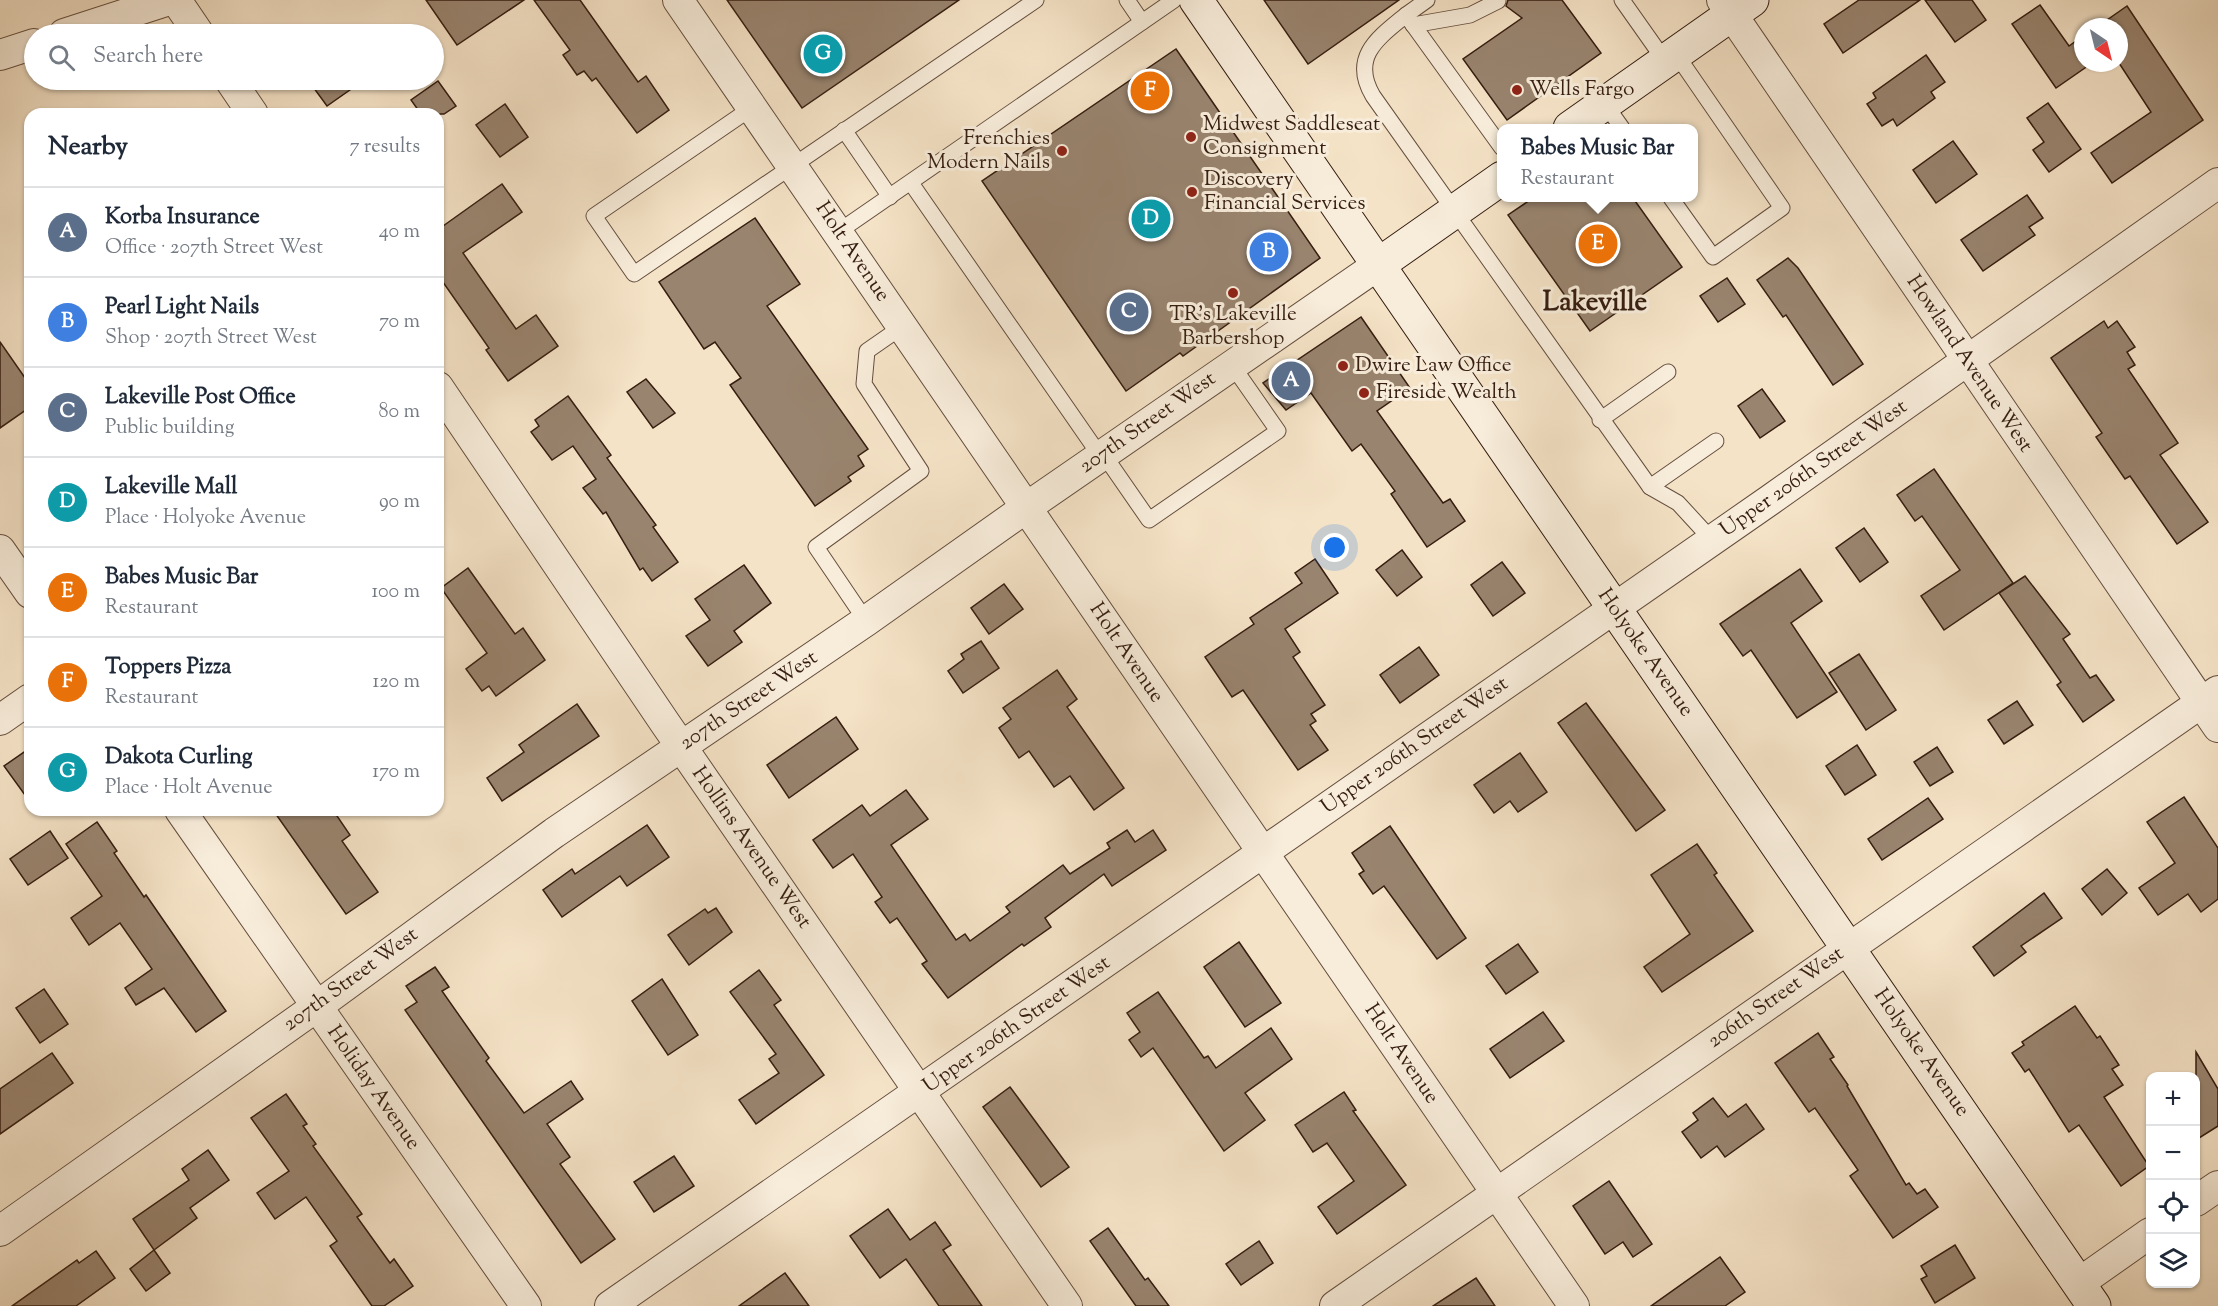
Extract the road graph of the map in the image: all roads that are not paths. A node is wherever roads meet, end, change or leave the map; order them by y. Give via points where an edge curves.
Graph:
1 (169, 0) edge
2 (176, 0) edge
3 (678, 0) edge
4 (1036, 0) edge
5 (1127, 0) edge
6 (1174, 0) edge
7 (1196, 0) edge
8 (1427, 0) edge
9 (1622, 0) edge
10 (1498, 1) edge
11 (1735, 5) edge
12 (1410, 20) junction
13 (1142, 22) junction
14 (95, 24) edge
15 (193, 24) edge
16 (24, 47) edge
17 (0, 55) edge
18 (1670, 58) junction
19 (237, 90) edge
20 (753, 107) junction
21 (249, 108) edge
22 (1614, 116) edge
23 (1587, 124) edge
24 (844, 130) junction
25 (1497, 141) edge
26 (793, 165) junction
27 (1497, 182) edge
28 (910, 183) junction
29 (2218, 183) edge
30 (890, 197) junction
31 (1674, 202) edge
32 (1455, 211) junction
33 (838, 232) junction
34 (1378, 265) junction
35 (903, 326) junction
36 (1967, 361) junction
37 (1232, 365) junction
38 (1668, 372) dead end
39 (444, 396) edge
40 (1600, 420) junction
41 (1716, 441) dead end
42 (1102, 456) junction
43 (1650, 487) junction
44 (1027, 507) junction
45 (1712, 540) junction
46 (0, 550) edge
47 (24, 584) edge
48 (1613, 608) junction
49 (866, 621) junction
50 (2210, 697) edge
51 (24, 703) edge
52 (0, 720) edge
53 (2218, 727) edge
54 (682, 747) junction
55 (184, 816) edge
56 (1263, 852) junction
57 (1848, 947) junction
58 (316, 1007) junction
59 (920, 1093) junction
60 (2218, 1186) edge
61 (1497, 1195) junction
62 (2200, 1198) edge
63 (0, 1231) edge
64 (2150, 1234) edge
65 (2090, 1300) edge
66 (526, 1306) edge
67 (610, 1306) edge
68 (1067, 1306) edge
69 (1335, 1306) edge
70 (1574, 1306) edge

1 - 14 street
2 - 15 street
3 - 20 street, Holt Avenue
4 - 24 lane
5 - 13 lane
6 - 13 lane
7 - 34 street, Holyoke Avenue
8 - 12 lane
9 - 18 lane
10 - 12 lane via 1470,15
11 - 18 street
11 - 36 street, Howland Avenue West
12 - 25 lane
12 - 32 lane via 1377,39 1363,74 1365,83
13 - 28 lane
16 - 17 street
18 - 22 street
18 - 31 lane via 1782,208 1713,257
19 - 21 street
20 - 26 street, Holt Avenue
20 - 26 lane via 594,216 627,264 634,274
22 - 23 street
24 - 26 lane
24 - 30 lane
26 - 33 street, Holt Avenue
27 - 32 street, 207th Street West
28 - 30 lane
28 - 42 lane
29 - 36 street, Upper 206th Street West
30 - 33 lane
32 - 34 street, 207th Street West
32 - 40 lane
33 - 35 street, Holt Avenue
34 - 37 street, 207th Street West
34 - 48 street, Holyoke Avenue
35 - 44 street, Holt Avenue
35 - 49 lane via 867,351 864,384 921,471 816,547
36 - 45 street, Upper 206th Street West
36 - 50 street, Howland Avenue West
37 - 42 street, 207th Street West
37 - 42 lane via 1278,431 1149,520
38 - 40 lane
39 - 54 street, Hollins Avenue West
40 - 43 lane
41 - 43 lane
42 - 44 street, 207th Street West
43 - 45 lane via 1678,502
44 - 49 street, 207th Street West
44 - 56 street, Holt Avenue
45 - 48 street, Upper 206th Street West
46 - 47 street
48 - 56 street, Upper 206th Street West
48 - 57 street, Holyoke Avenue
49 - 54 street, 207th Street West
50 - 53 street, Howland Avenue West
50 - 57 street, 206th Street West
51 - 52 street
54 - 58 street, 207th Street West via 554,833
54 - 59 street, Hollins Avenue West
55 - 58 street, Holiday Avenue
56 - 59 street, Upper 206th Street West
56 - 61 street, Holt Avenue
57 - 61 street, 206th Street West
57 - 65 street, Holyoke Avenue
58 - 63 street, 207th Street West
58 - 66 street, Holiday Avenue
59 - 67 street, Upper 206th Street West
59 - 68 street, Hollins Avenue West
60 - 62 street
61 - 69 street, 206th Street West
61 - 70 street, Holt Avenue
64 - 65 street

